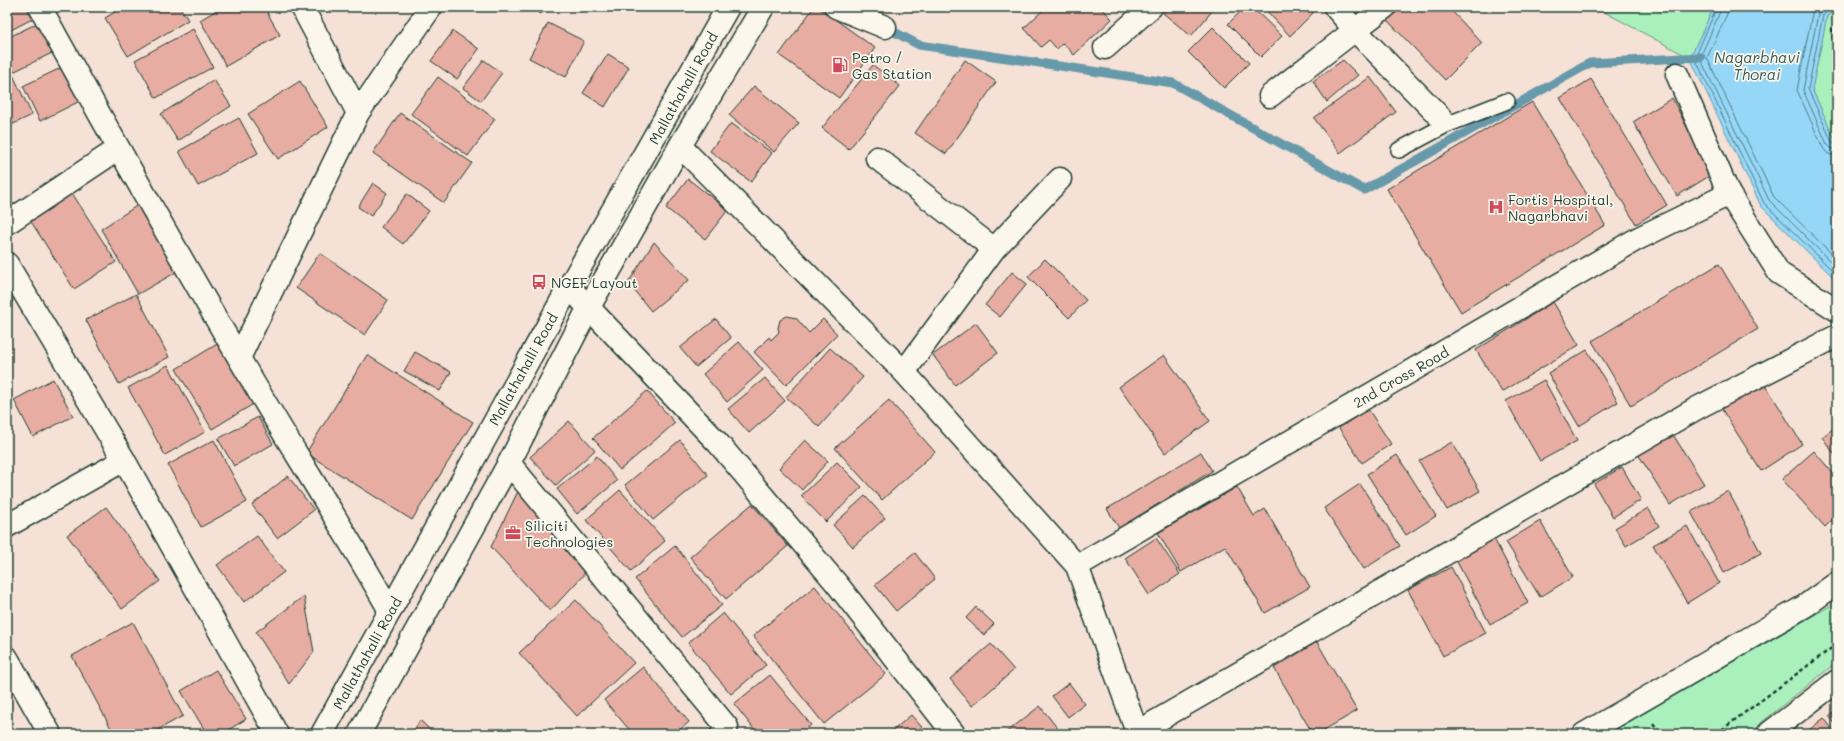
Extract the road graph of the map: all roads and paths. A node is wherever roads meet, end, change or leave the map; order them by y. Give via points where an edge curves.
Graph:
1 (40, 7) edge
2 (302, 7) edge
3 (431, 7) edge
4 (728, 7) edge
5 (763, 7) edge
6 (836, 7) edge
7 (1150, 7) edge
8 (1335, 7) edge
9 (1385, 7) edge
10 (1837, 24) edge
11 (885, 27) dead end
12 (1355, 30) junction
13 (1105, 48) dead end
14 (1677, 74) dead end
15 (1837, 82) edge
16 (1270, 96) dead end
17 (1507, 101) dead end
18 (358, 113) junction
19 (1444, 122) junction
20 (680, 146) junction
21 (118, 149) junction
22 (1399, 150) dead end
23 (877, 158) dead end
24 (1060, 179) dead end
25 (1729, 194) junction
26 (7, 223) edge
27 (994, 249) junction
28 (7, 264) edge
29 (569, 286) junction
30 (589, 307) junction
31 (1837, 310) edge
32 (1837, 336) edge
33 (239, 358) junction
34 (904, 372) junction
35 (124, 460) junction
36 (509, 463) junction
37 (7, 526) edge
38 (1077, 566) junction
39 (1837, 583) edge
40 (390, 611) junction
41 (1837, 644) edge
42 (7, 658) edge
43 (1837, 681) edge
44 (727, 732) edge
45 (1135, 733) edge
46 (50, 734) edge
47 (278, 734) edge
48 (322, 734) edge
49 (359, 734) edge
50 (954, 734) edge
51 (1584, 734) edge
52 (1716, 734) edge
53 (1768, 734) edge

1 - 21 street
2 - 18 street
3 - 18 street
4 - 29 street, Mallathahalli Road
5 - 20 street, Mallathahalli Road
6 - 11 street
7 - 13 street
8 - 12 street
9 - 12 street
10 - 15 path via 1832,27
12 - 16 street
12 - 19 street
14 - 25 street
17 - 19 lane
18 - 33 street
19 - 22 lane
20 - 30 street, Mallathahalli Road
20 - 34 street
21 - 26 street
21 - 33 street
23 - 27 street
24 - 27 street
25 - 31 street via 1779,273
25 - 38 street, 2nd Cross Road via 1637,239
27 - 34 street
28 - 35 street
29 - 30 street
29 - 40 street, Mallathahalli Road
30 - 36 street, Mallathahalli Road
30 - 50 street via 718,443 837,584
32 - 45 street via 1692,411
33 - 40 street via 366,566
34 - 38 street
35 - 37 street
35 - 47 street
36 - 44 street
36 - 49 street, Mallathahalli Road
38 - 45 street
39 - 51 street via 1805,606
40 - 48 street, Mallathahalli Road
41 - 52 path
42 - 46 street
43 - 53 street

